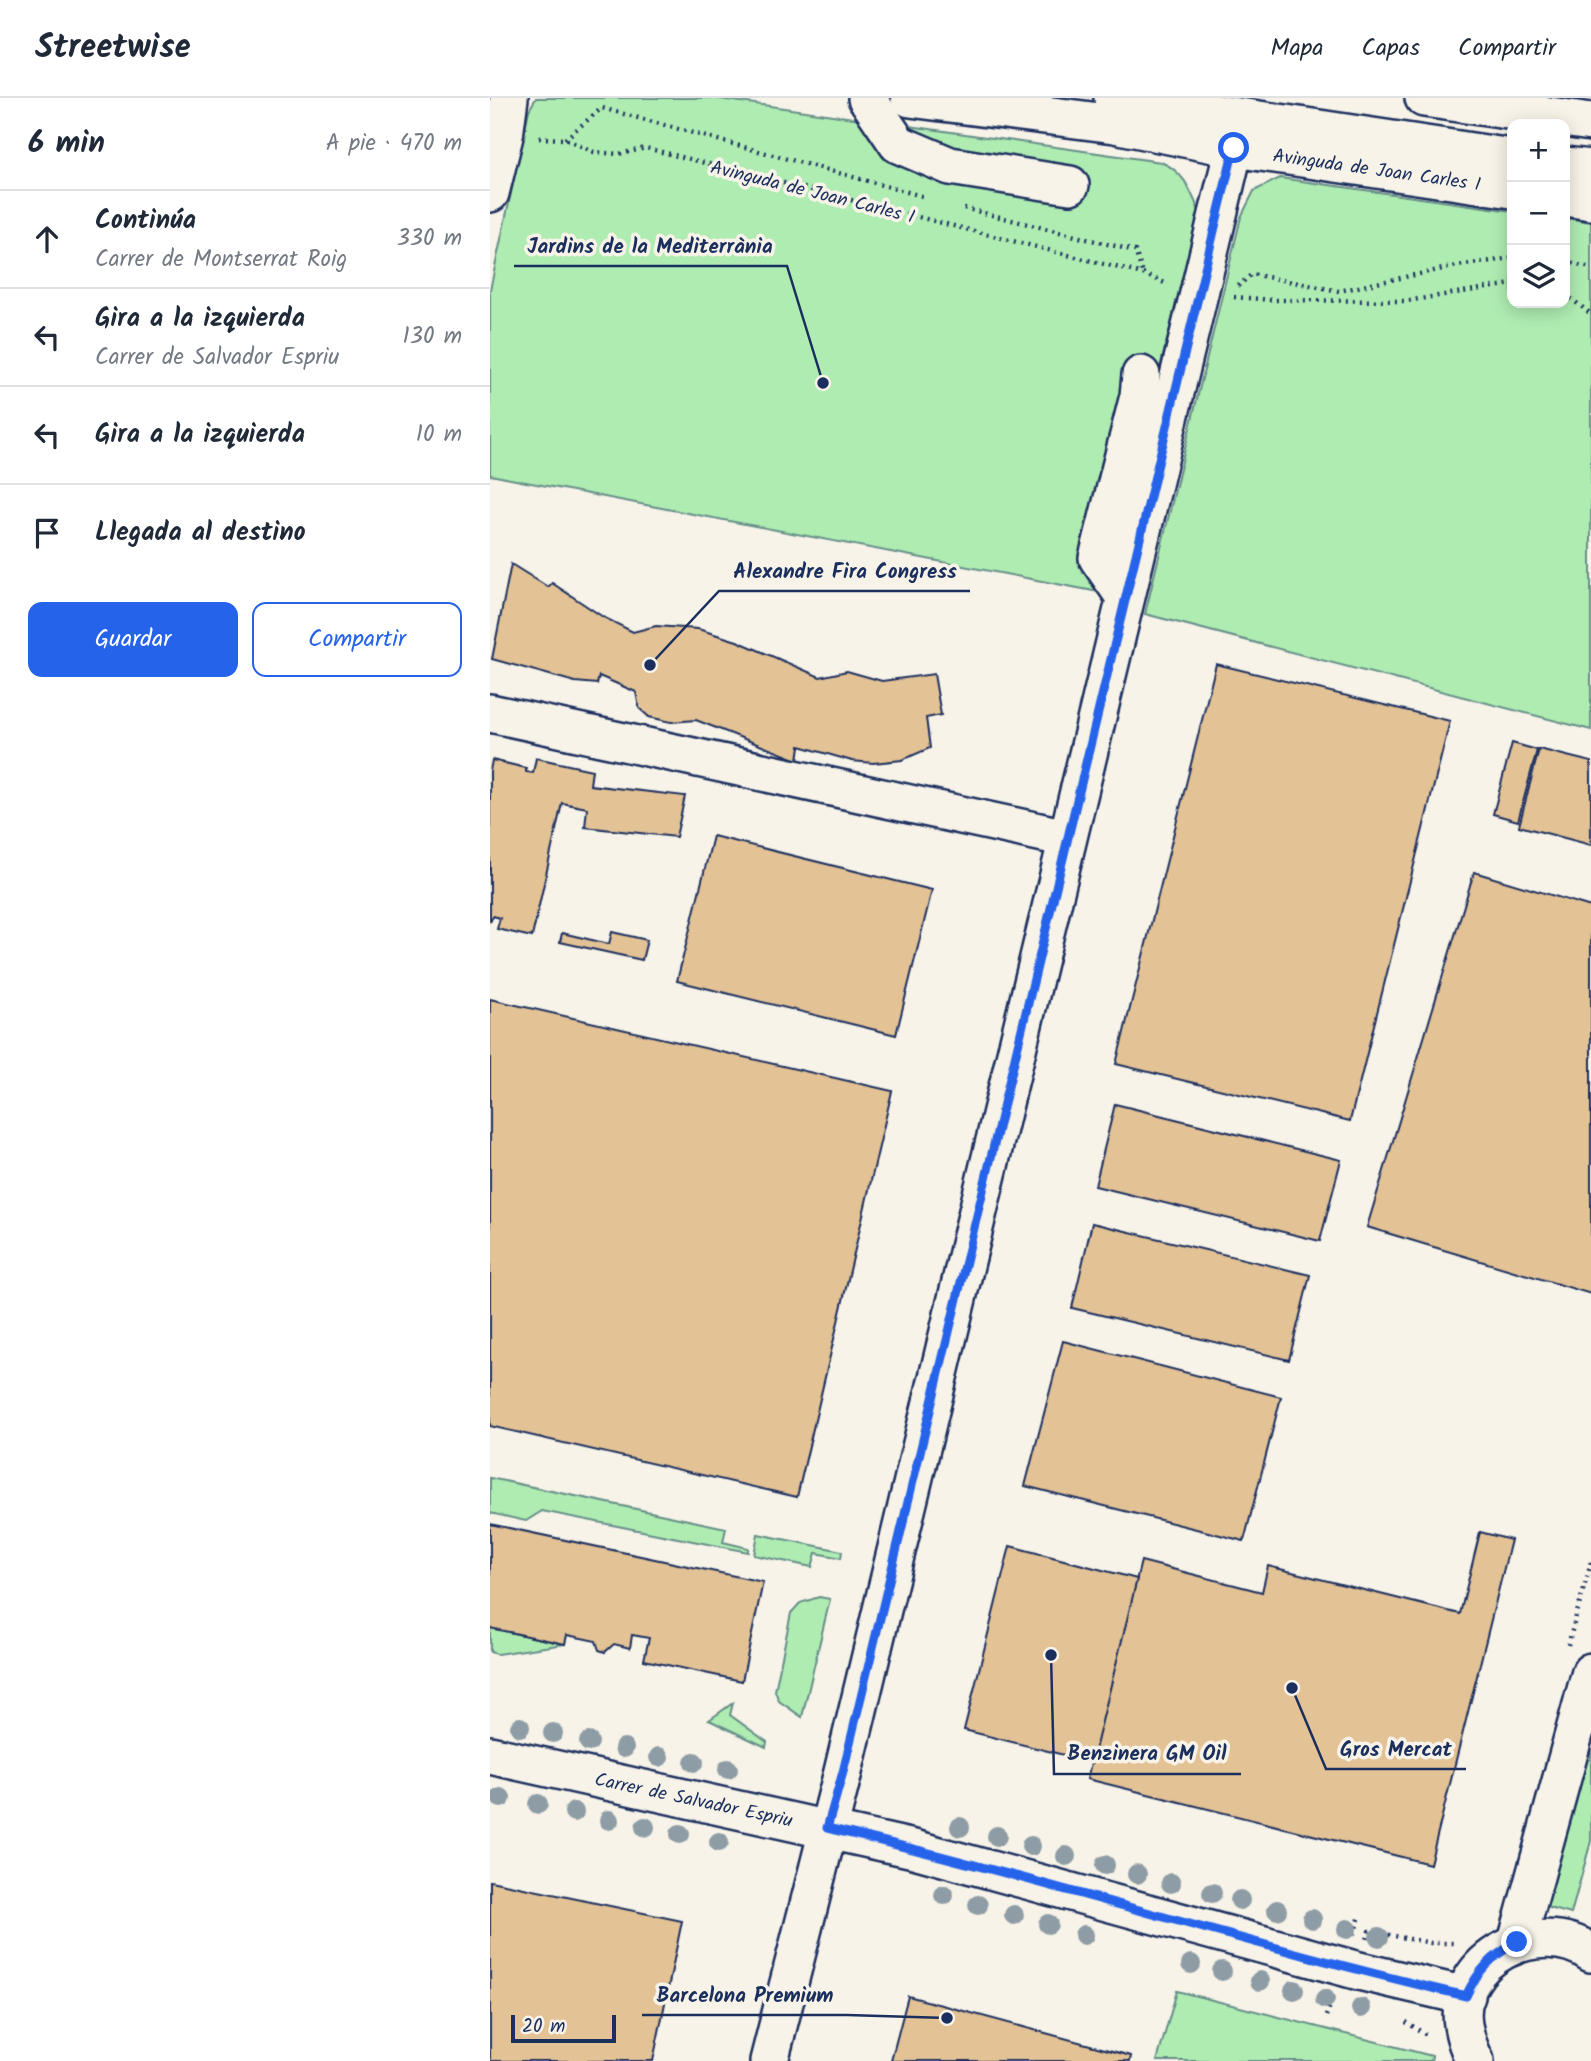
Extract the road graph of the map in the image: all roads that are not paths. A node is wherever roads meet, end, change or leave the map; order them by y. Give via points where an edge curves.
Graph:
1 (509, 98) edge
2 (867, 98) edge
3 (910, 98) edge
4 (1113, 98) edge
5 (1424, 98) edge
6 (1591, 122) edge
7 (1234, 148) junction
8 (1507, 157) edge
9 (1570, 167) edge
10 (1591, 169) edge
11 (1070, 185) dead end
12 (1507, 188) edge
13 (490, 193) edge
14 (1570, 198) edge
15 (1591, 201) edge
16 (1132, 380) dead end
17 (1125, 597) junction
18 (490, 713) edge
19 (1067, 838) junction
20 (1591, 1672) edge
21 (490, 1755) edge
22 (827, 1828) junction
23 (1517, 1942) junction
24 (1591, 1953) edge
25 (1466, 1996) junction
26 (769, 2061) edge
27 (1475, 2061) edge

1 - 13 street
2 - 11 street via 898,144 950,166
3 - 7 street, Avinguda de Joan Carles I via 1115,124
4 - 8 street, Avinguda de Joan Carles I
5 - 6 street
7 - 12 street, Avinguda de Joan Carles I
7 - 17 street
9 - 10 street
14 - 15 street
16 - 17 street via 1098,558
17 - 19 street
18 - 19 street
19 - 22 street
20 - 23 street
21 - 22 street, Carrer de Salvador Espriu
22 - 25 street, Carrer de Salvador Espriu
22 - 26 street
23 - 24 street via 1545,1937
23 - 25 street via 1496,1953 1477,1973
25 - 27 street via 1463,2024

